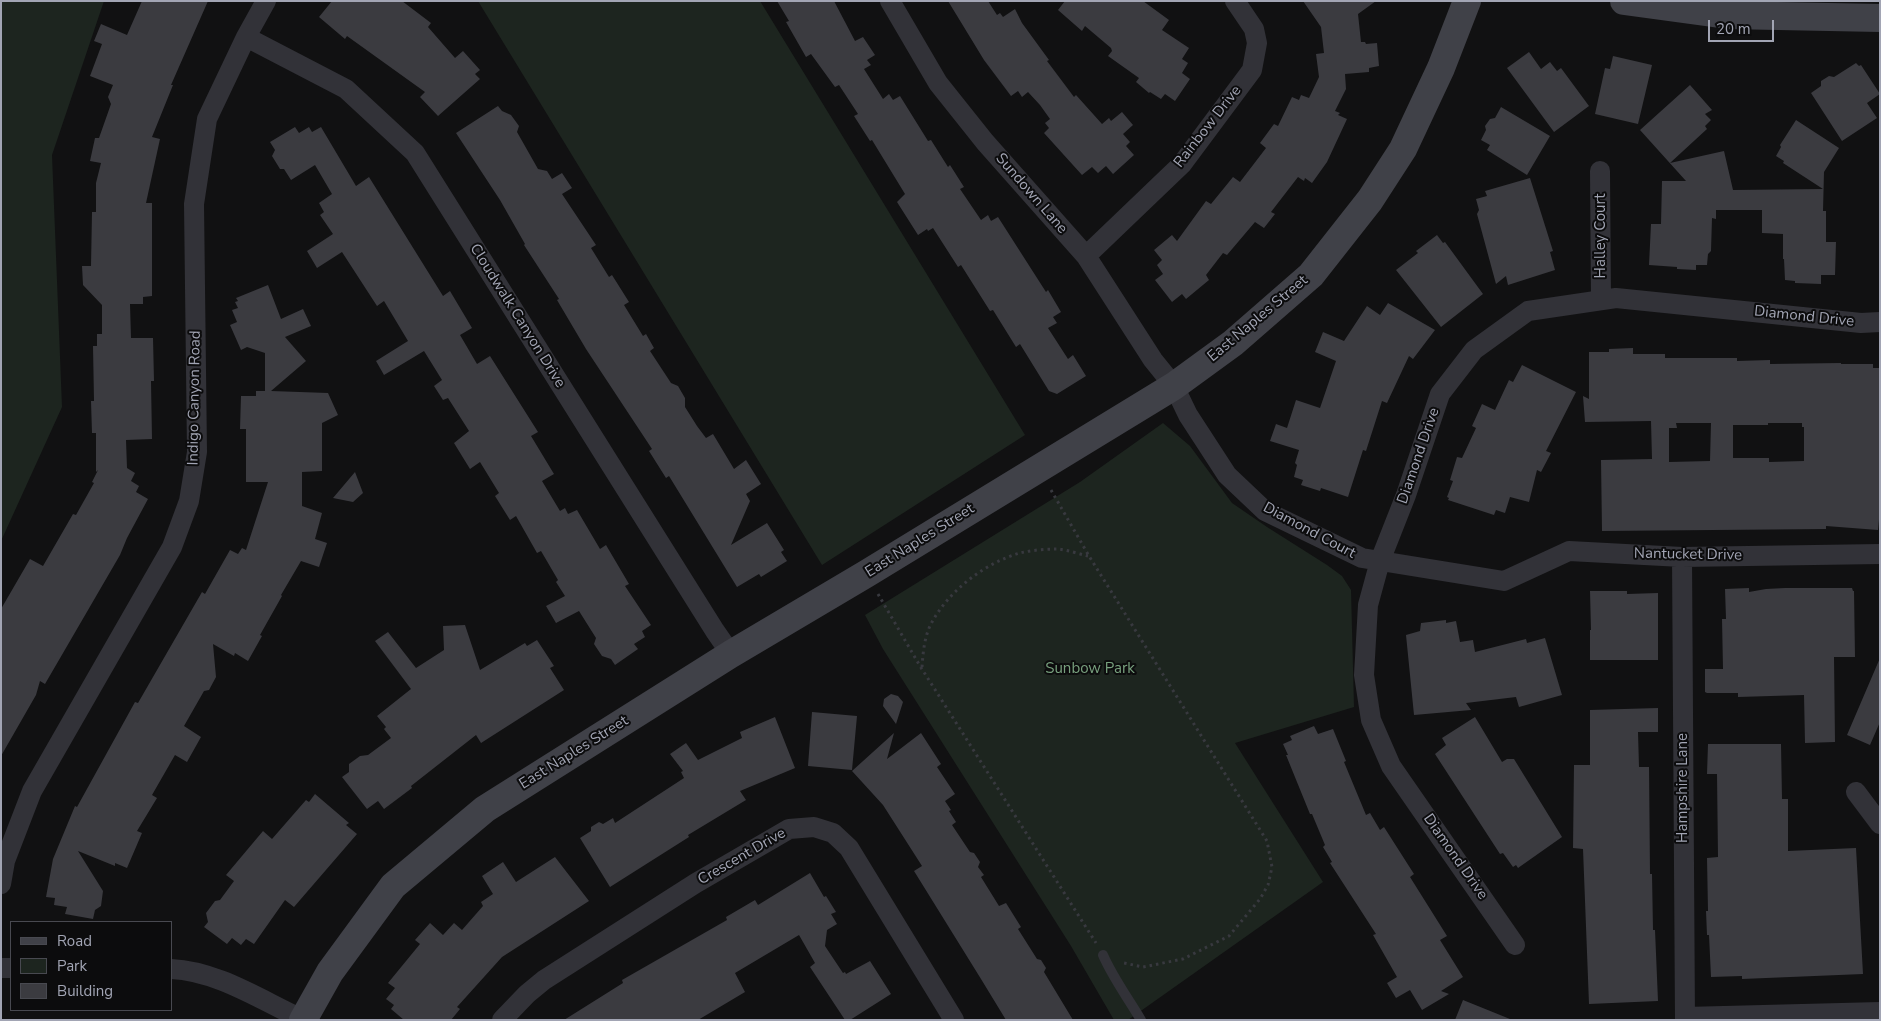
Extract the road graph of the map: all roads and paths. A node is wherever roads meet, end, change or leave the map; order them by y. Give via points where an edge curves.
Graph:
1 (266, 1) edge
2 (890, 1) edge
3 (1235, 1) edge
4 (1466, 1) edge
5 (1624, 1) edge
6 (1880, 18) edge
7 (246, 37) junction
8 (1600, 171) dead end
9 (1086, 256) junction
10 (1601, 300) junction
11 (1880, 322) edge
12 (1174, 386) junction
13 (1036, 470) junction
14 (1880, 554) edge
15 (1089, 556) junction
16 (1682, 557) junction
17 (1380, 561) junction
18 (866, 574) junction
19 (1504, 581) joint
20 (731, 654) junction
21 (922, 667) junction
22 (1856, 792) dead end
23 (1880, 824) edge
24 (1, 884) edge
25 (1515, 945) dead end
26 (1103, 954) junction
27 (172, 969) edge
28 (1880, 1012) edge
29 (1685, 1018) edge
30 (304, 1020) edge
31 (502, 1020) edge
32 (954, 1020) edge
33 (1141, 1020) edge

1 - 7 street, Indigo Canyon Road
2 - 9 street, Sundown Lane via 938,83
3 - 9 street, Rainbow Drive via 1254,29 1257,42 1252,70 1182,164
4 - 12 street, East Naples Street via 1441,68 1403,149 1370,200 1311,275 1233,344
5 - 6 street via 1727,15
7 - 20 street, Cloudwalk Canyon Drive via 346,89 415,154
7 - 24 street, Indigo Canyon Road via 207,118 194,204 197,452 190,501 172,547 32,791 6,861
8 - 10 street, Halley Court
9 - 12 street, Sundown Lane via 1153,360
10 - 11 street, Diamond Drive via 1616,298 1861,323
10 - 17 street, Diamond Drive via 1528,311 1474,350 1440,394
12 - 13 street, East Naples Street
12 - 17 street, Diamond Court via 1188,416 1227,475 1265,511 1362,558
13 - 15 path via 1048,484
13 - 18 street, East Naples Street
14 - 16 street, Nantucket Drive
15 - 21 path via 1061,549 1041,550 1021,553 983,571 962,586 939,610 925,641
15 - 26 path via 1258,825 1267,841 1272,867 1260,899 1229,936 1183,960 1143,967 1118,962
16 - 19 street, Nantucket Drive via 1570,551
16 - 29 street, Hampshire Lane
17 - 19 street, Diamond Court
17 - 25 street, Diamond Drive via 1368,605 1364,675 1371,720 1392,766
18 - 20 street, East Naples Street
18 - 21 path
20 - 30 street, East Naples Street via 485,810 393,886 330,972
21 - 26 path
22 - 23 street
26 - 33 lane via 1111,973
27 - 30 street via 213,977
28 - 29 street
31 - 32 street, Crescent Drive via 544,980 696,883 789,829 814,827 833,833 848,848

